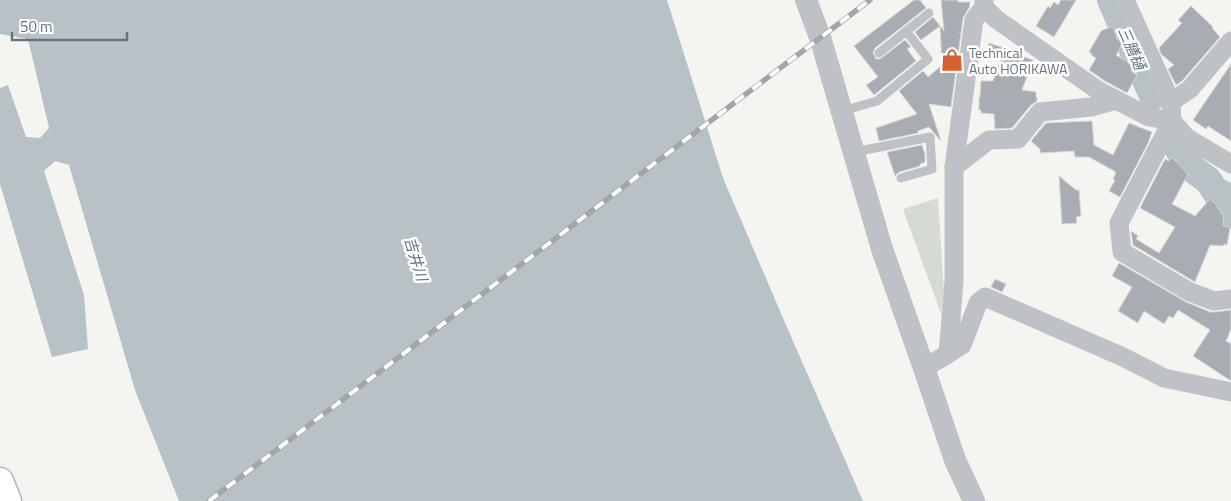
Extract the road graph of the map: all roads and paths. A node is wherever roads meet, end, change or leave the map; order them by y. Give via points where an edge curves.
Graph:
1 (806, 0) edge
2 (1125, 0) edge
3 (984, 3) edge
4 (929, 13) dead end
5 (906, 31) junction
6 (1231, 41) edge
7 (880, 53) dead end
8 (1116, 100) junction
9 (1171, 102) junction
10 (842, 111) junction
11 (1172, 121) junction
12 (853, 152) junction
13 (1231, 164) edge
14 (954, 167) junction
15 (901, 178) dead end
16 (1231, 299) edge
17 (948, 354) junction
18 (924, 368) junction
19 (1231, 392) edge
20 (0, 481) edge
21 (8, 501) edge
22 (974, 501) edge

1 - 10 street
2 - 9 street
3 - 8 street via 996,19 1015,33
3 - 14 street via 974,20
4 - 5 lane
5 - 7 lane
5 - 10 lane via 928,59 877,101
6 - 9 street via 1190,90
8 - 11 street via 1149,117
8 - 14 street via 1091,107 1040,112 1018,139 988,140
9 - 11 street
10 - 12 street
11 - 13 street via 1187,138
11 - 16 street via 1119,223 1122,252 1190,292 1214,301
12 - 15 lane via 930,137 932,169
12 - 18 street via 882,249
14 - 17 street via 954,281
17 - 18 street
17 - 19 street via 962,345 978,303 984,297 1164,378
18 - 22 street via 955,460
20 - 21 main road

